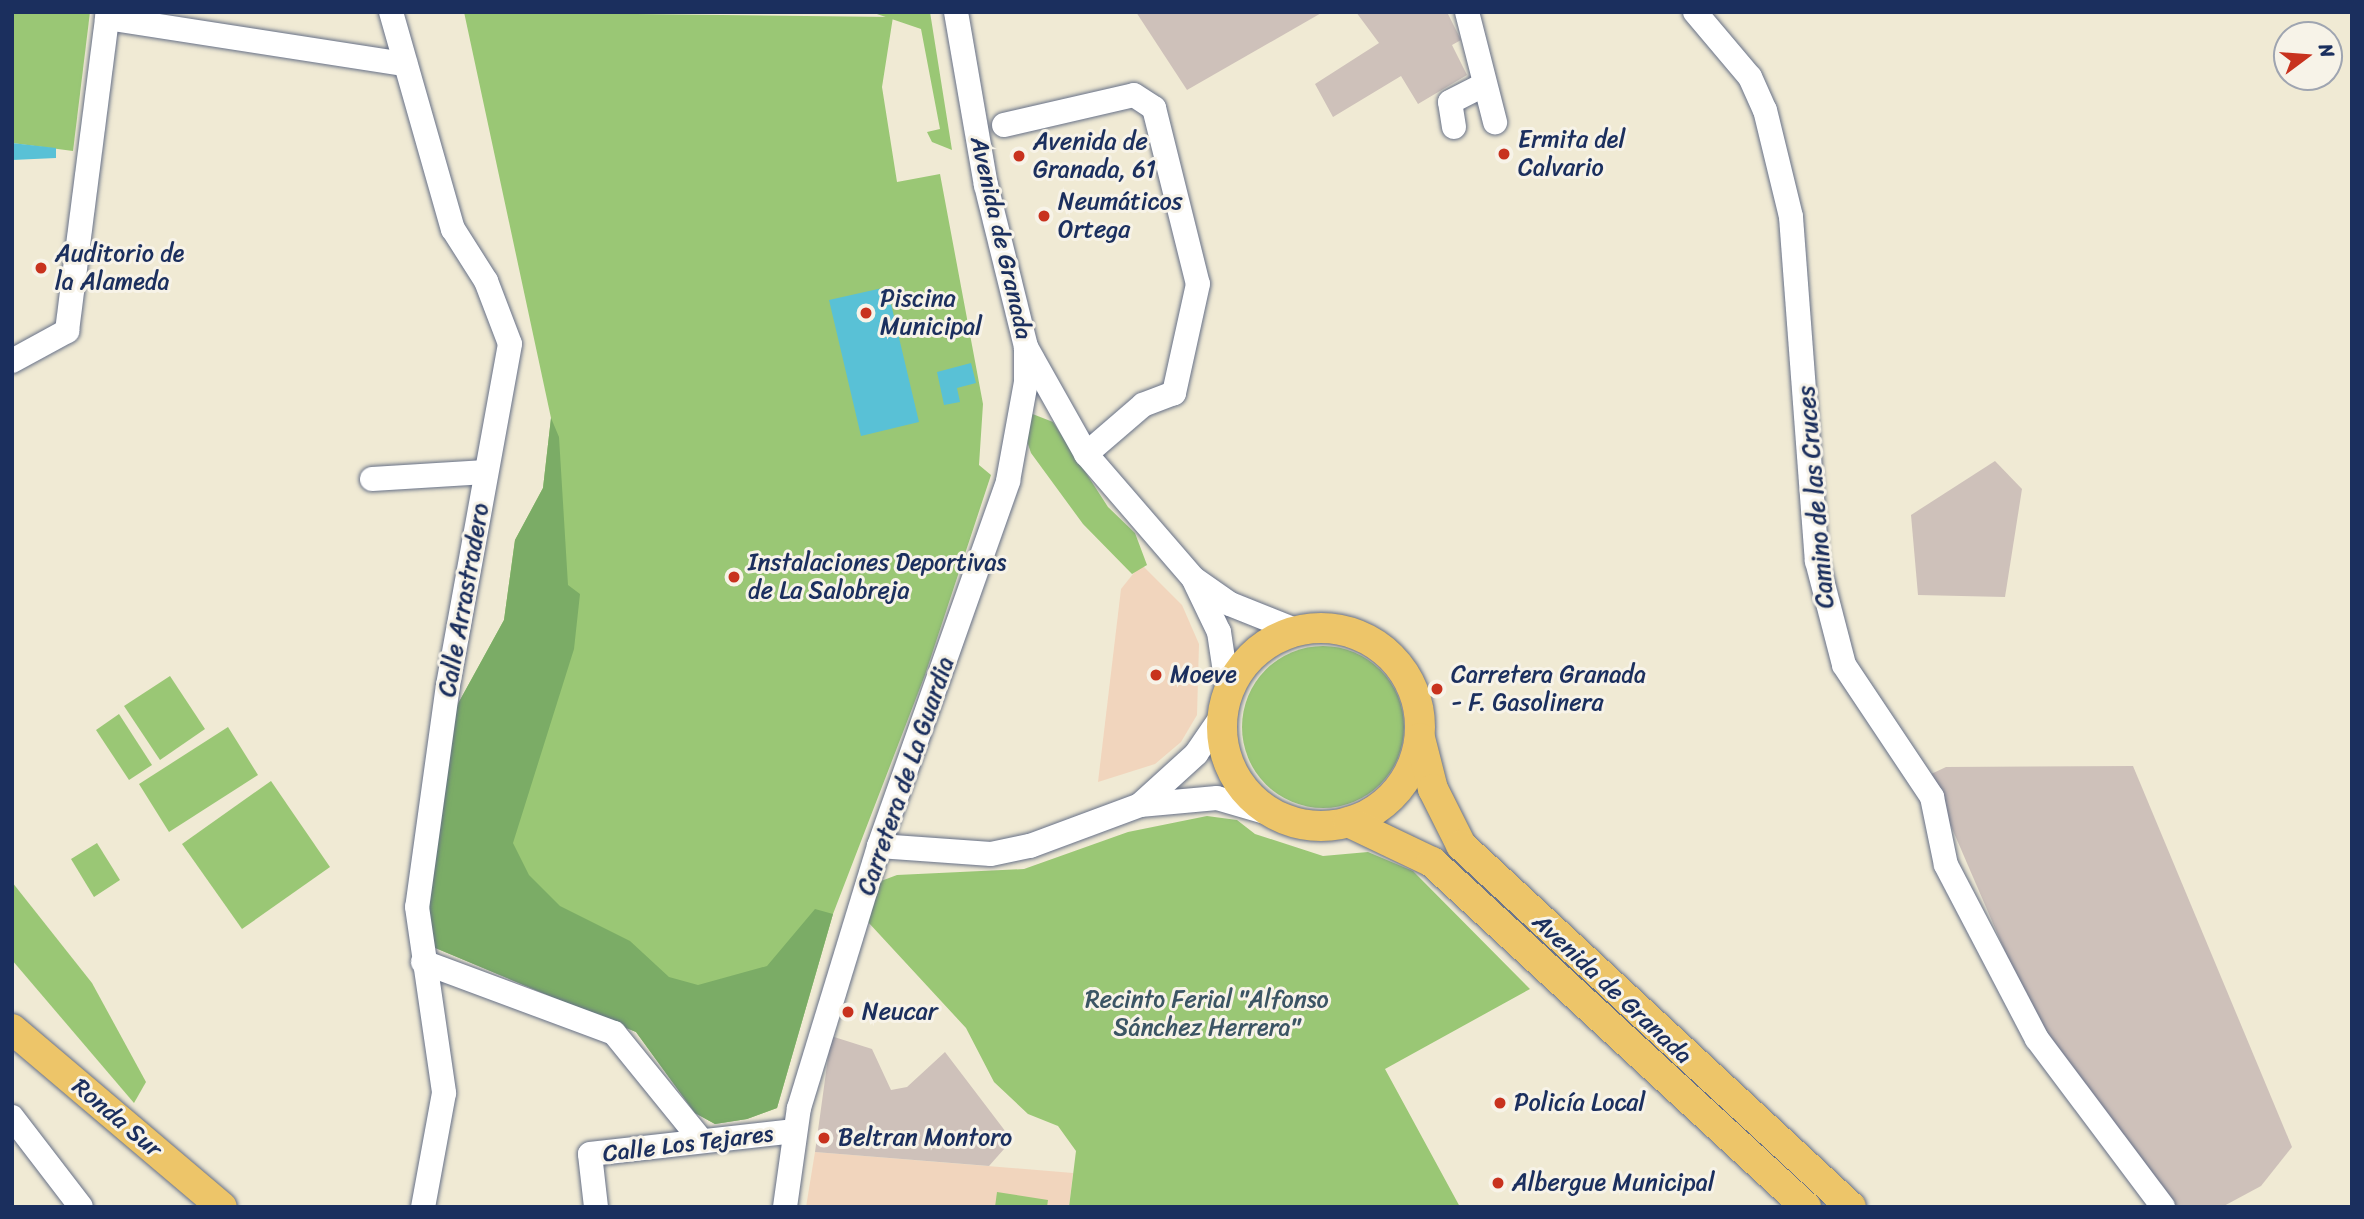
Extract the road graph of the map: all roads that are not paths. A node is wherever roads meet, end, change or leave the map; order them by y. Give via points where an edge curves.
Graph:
1 (391, 12) edge
2 (956, 12) edge
3 (1467, 12) edge
4 (1695, 12) edge
5 (108, 15) edge
6 (405, 64) junction
7 (1484, 85) junction
8 (1495, 122) dead end
9 (1004, 125) dead end
10 (1454, 127) dead end
11 (1026, 347) junction
12 (12, 361) edge
13 (1086, 454) junction
14 (486, 472) junction
15 (373, 479) dead end
16 (1193, 578) junction
17 (1295, 630) junction
18 (1225, 704) junction
19 (1420, 738) junction
20 (1140, 805) junction
21 (1275, 815) junction
22 (1348, 822) junction
23 (879, 846) junction
24 (423, 962) junction
25 (12, 1029) edge
26 (12, 1116) edge
27 (795, 1131) junction
28 (701, 1140) junction
29 (81, 1207) edge
30 (222, 1207) edge
31 (423, 1207) edge
32 (596, 1207) edge
33 (785, 1207) edge
34 (1806, 1207) edge
35 (1851, 1207) edge
36 (2163, 1207) edge

1 - 6 street, Calle Arrastradero
2 - 11 street, Avenida de Granada via 986,185
3 - 7 street
4 - 36 street, Camino de las Cruces via 1750,77 1783,180 1798,283 1817,561 1844,665 1932,797 1946,866 2037,1038
5 - 6 street
5 - 12 street via 67,331
6 - 14 street, Calle Arrastradero via 453,229 486,281 510,344
7 - 8 street
7 - 10 street via 1450,102
9 - 13 street via 1133,95 1154,108 1198,284 1174,393 1143,405
11 - 13 street, Avenida de Granada
11 - 23 street, Carretera de La Guardia via 1026,382 1008,481
13 - 16 street, Avenida de Granada
14 - 15 street
14 - 24 street, Calle Arrastradero via 416,908
16 - 17 street, Avenida de Granada via 1230,604
16 - 18 street, Avenida de Granada via 1219,632
17 - 18 main road via 1254,653
17 - 19 main road via 1343,629 1386,651 1414,691
18 - 20 street via 1196,754
18 - 21 main road via 1230,766 1248,794
19 - 22 main road via 1397,791
19 - 35 main road, Avenida de Granada via 1433,789 1461,845
20 - 21 street via 1217,798
20 - 23 street via 1030,846 991,854
21 - 22 main road via 1310,826
22 - 34 main road, Avenida de Granada via 1432,862
23 - 27 street, Carretera de La Guardia
24 - 28 street via 614,1033
24 - 31 street, Calle Arrastradero via 443,1093
25 - 30 main road, Ronda Sur
26 - 29 street
27 - 28 street, Calle Los Tejares
27 - 33 street, Carretera de La Guardia
28 - 32 street, Calle Los Tejares via 590,1154

